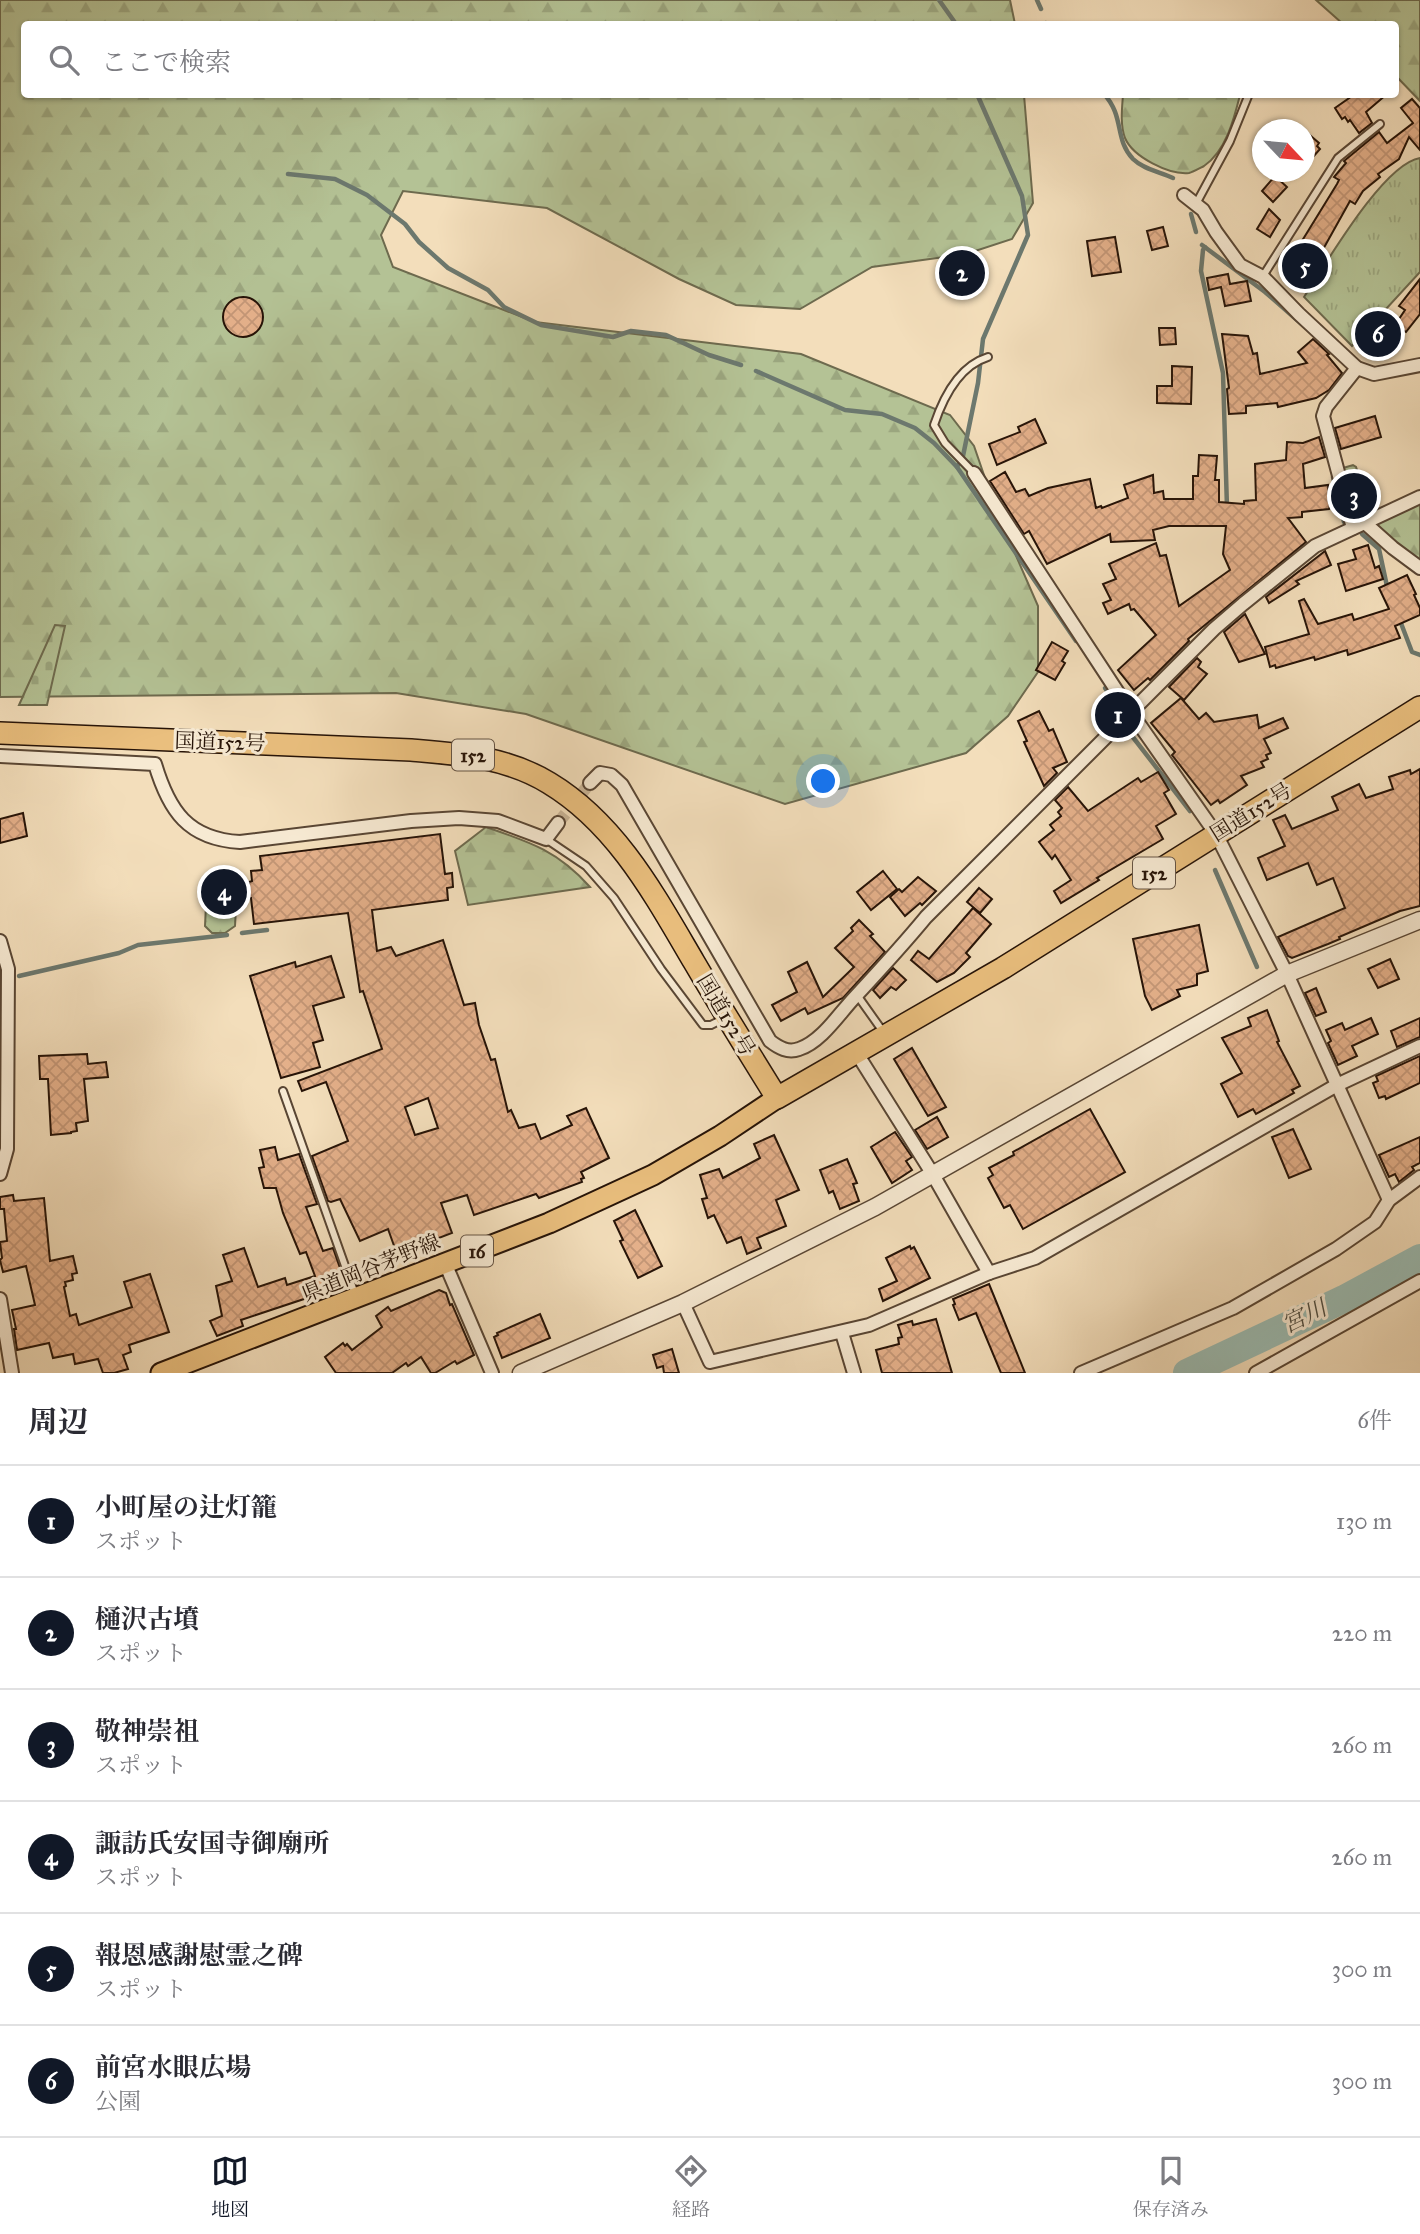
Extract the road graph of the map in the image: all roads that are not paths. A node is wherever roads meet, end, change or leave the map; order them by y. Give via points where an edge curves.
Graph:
1 (1247, 98) edge
2 (1380, 124) dead end
3 (1184, 195) dead end
4 (1197, 202) junction
5 (1263, 277) junction
6 (988, 357) dead end
7 (1420, 365) edge
8 (1357, 368) junction
9 (971, 470) joint
10 (1420, 497) edge
11 (1359, 526) junction
12 (1420, 568) edge
13 (1420, 707) edge
14 (1132, 714) junction
15 (0, 733) edge
16 (0, 757) edge
17 (590, 783) dead end
18 (558, 823) tunnel mouth
19 (1216, 834) junction
20 (546, 839) junction
21 (1420, 920) edge
22 (0, 942) edge
23 (1287, 974) junction
24 (857, 995) junction
25 (727, 1018) junction
26 (885, 1035) junction
27 (1420, 1046) edge
28 (856, 1052) junction
29 (1338, 1085) junction
30 (283, 1091) dead end
31 (777, 1098) junction
32 (932, 1173) junction
33 (0, 1174) edge
34 (1420, 1177) edge
35 (1389, 1200) junction
36 (445, 1263) junction
37 (989, 1273) junction
38 (1420, 1281) edge
39 (0, 1299) edge
40 (357, 1299) junction
41 (683, 1303) junction
42 (842, 1333) junction
43 (12, 1373) edge
44 (161, 1373) edge
45 (492, 1373) edge
46 (521, 1373) edge
47 (854, 1373) edge
48 (1081, 1373) edge
49 (1256, 1373) edge

1 - 4 lane
2 - 5 lane via 1338,158
3 - 4 street
4 - 5 street via 1240,265
5 - 8 street
6 - 9 lane via 965,371 945,397 934,425
7 - 8 street via 1374,374
8 - 11 street via 1323,416
9 - 14 street
10 - 11 street
11 - 12 street
11 - 14 street via 1315,546 1243,604
13 - 19 highway, 国道152号 / 152
14 - 19 street
14 - 24 street via 926,917
15 - 25 highway, 国道152号 / 152 via 411,750 477,755 517,768 570,797 614,837
16 - 20 street via 155,764 164,792 183,821 220,841 459,818 498,821
17 - 24 street via 600,774 611,775 622,785 770,1041 789,1051 800,1049
18 - 20 street
19 - 23 street
19 - 26 highway, 国道152号 / 152 via 1003,968
20 - 25 lane via 586,866 614,898 703,1025
21 - 23 street
22 - 33 street via 8,969 7,1149
23 - 29 street
23 - 32 street
24 - 26 lane
25 - 31 highway, 国道152号 / 152
26 - 28 highway, 国道152号 / 152
27 - 29 street
28 - 31 highway, 国道152号 / 152
28 - 32 street
29 - 35 street
29 - 37 street via 1035,1258
30 - 40 lane
31 - 36 main road, 県道岡谷茅野線 / 16 via 653,1175 549,1223
32 - 37 street
32 - 41 street via 875,1207
34 - 35 street
35 - 48 street via 1375,1222 1233,1308
36 - 40 main road, 県道岡谷茅野線 / 16
36 - 45 street
37 - 42 street
38 - 49 street
39 - 43 street
40 - 44 main road, 県道岡谷茅野線 / 16
41 - 42 street via 710,1362
41 - 46 street
42 - 47 street

